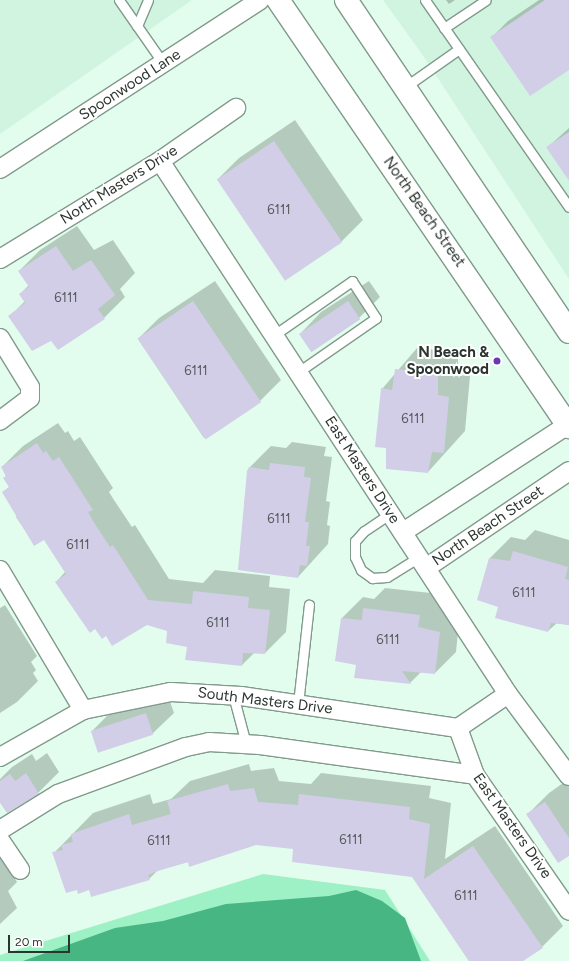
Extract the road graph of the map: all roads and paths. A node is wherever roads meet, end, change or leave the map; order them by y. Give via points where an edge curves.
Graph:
1 (119, 0) edge
2 (148, 0) edge
3 (260, 0) edge
4 (278, 0) edge
5 (346, 0) edge
6 (425, 0) edge
7 (486, 0) edge
8 (137, 26) junction
9 (444, 28) junction
10 (459, 49) junction
11 (163, 63) junction
12 (405, 87) junction
13 (236, 108) dead end
14 (160, 161) junction
15 (0, 169) edge
16 (569, 207) edge
17 (0, 259) edge
18 (569, 332) edge
19 (274, 335) junction
20 (0, 338) edge
21 (298, 372) junction
22 (0, 421) edge
23 (568, 425) edge
24 (569, 471) edge
25 (391, 513) junction
26 (403, 532) junction
27 (423, 563) junction
28 (0, 570) edge
29 (309, 605) dead end
30 (508, 694) junction
31 (233, 695) junction
32 (298, 704) junction
33 (83, 710) junction
34 (458, 728) junction
35 (246, 744) junction
36 (0, 757) edge
37 (475, 775) junction
38 (569, 776) edge
39 (0, 830) edge
40 (0, 840) edge
41 (20, 870) dead end
42 (567, 902) edge

1 - 8 lane
2 - 8 lane
3 - 11 street, Spoonwood Lane
4 - 23 main road, North Beach Street
5 - 12 main road
6 - 9 lane
7 - 9 lane
8 - 11 lane
9 - 10 lane
10 - 12 lane
10 - 16 lane
11 - 15 street, Spoonwood Lane
12 - 18 main road
13 - 14 street, North Masters Drive
14 - 17 street, North Masters Drive
14 - 19 street, East Masters Drive
19 - 21 street, East Masters Drive
19 - 21 lane via 352,281 376,318
20 - 22 street via 30,387 30,398
21 - 25 street, East Masters Drive
23 - 26 street, North Beach Street
24 - 27 street, North Beach Street
25 - 26 street, East Masters Drive
25 - 27 lane via 364,531 355,541 355,557 361,570 372,578 387,578
26 - 27 street, East Masters Drive
27 - 30 street, East Masters Drive
28 - 33 street
29 - 32 lane
30 - 34 street
30 - 38 street, East Masters Drive
31 - 32 street, South Masters Drive
31 - 33 street, South Masters Drive via 171,692
31 - 35 lane
32 - 34 street, South Masters Drive
33 - 36 street, South Masters Drive
34 - 37 street, East Masters Drive
35 - 37 street
35 - 39 street via 209,742 186,747 58,794
37 - 42 street, East Masters Drive
40 - 41 street

